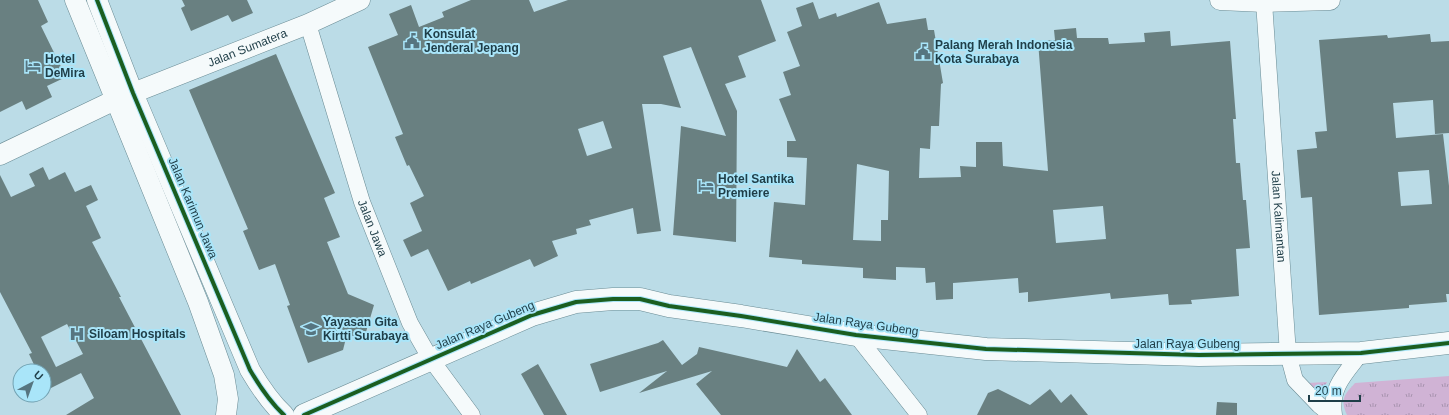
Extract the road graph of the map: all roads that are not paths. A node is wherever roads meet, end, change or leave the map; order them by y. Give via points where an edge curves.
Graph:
1 (76, 0) edge
2 (97, 0) edge
3 (360, 0) edge
4 (1220, 0) edge
5 (1330, 0) edge
6 (1264, 2) junction
7 (308, 24) junction
8 (124, 96) junction
9 (0, 155) edge
10 (218, 293) junction
11 (198, 302) junction
12 (856, 335) junction
13 (1449, 343) edge
14 (1361, 353) junction
15 (1288, 354) junction
16 (430, 358) junction
17 (226, 415) edge
18 (284, 415) edge
19 (304, 415) edge
20 (472, 415) edge
21 (919, 415) edge
22 (1333, 415) edge

1 - 8 street, Jalan Karimun Jawa
2 - 8 street, Jalan Karimun Jawa
3 - 7 street, Jalan Sumatera
4 - 6 street
5 - 6 street
6 - 15 street, Jalan Kalimantan
7 - 8 street, Jalan Sumatera
7 - 16 street, Jalan Jawa via 362,202 410,323
8 - 9 street, Jalan Sumatera
8 - 10 street, Jalan Karimun Jawa
8 - 11 street, Jalan Karimun Jawa
10 - 11 street
10 - 18 street, Jalan Karimun Jawa via 260,388
11 - 17 street, Jalan Karimun Jawa via 224,375 228,399
12 - 15 highway, Jalan Raya Gubeng via 986,349 1199,355
12 - 16 highway, Jalan Raya Gubeng via 669,306 640,299 613,299 576,302 532,315
12 - 21 street
13 - 14 highway, Jalan Raya Gubeng
14 - 15 highway, Jalan Raya Gubeng
14 - 22 street, Jalan Kalimantan via 1334,391
15 - 22 street, Jalan Kalimantan via 1295,380 1319,405
16 - 19 highway, Jalan Raya Gubeng
16 - 20 street, Jalan Jawa

